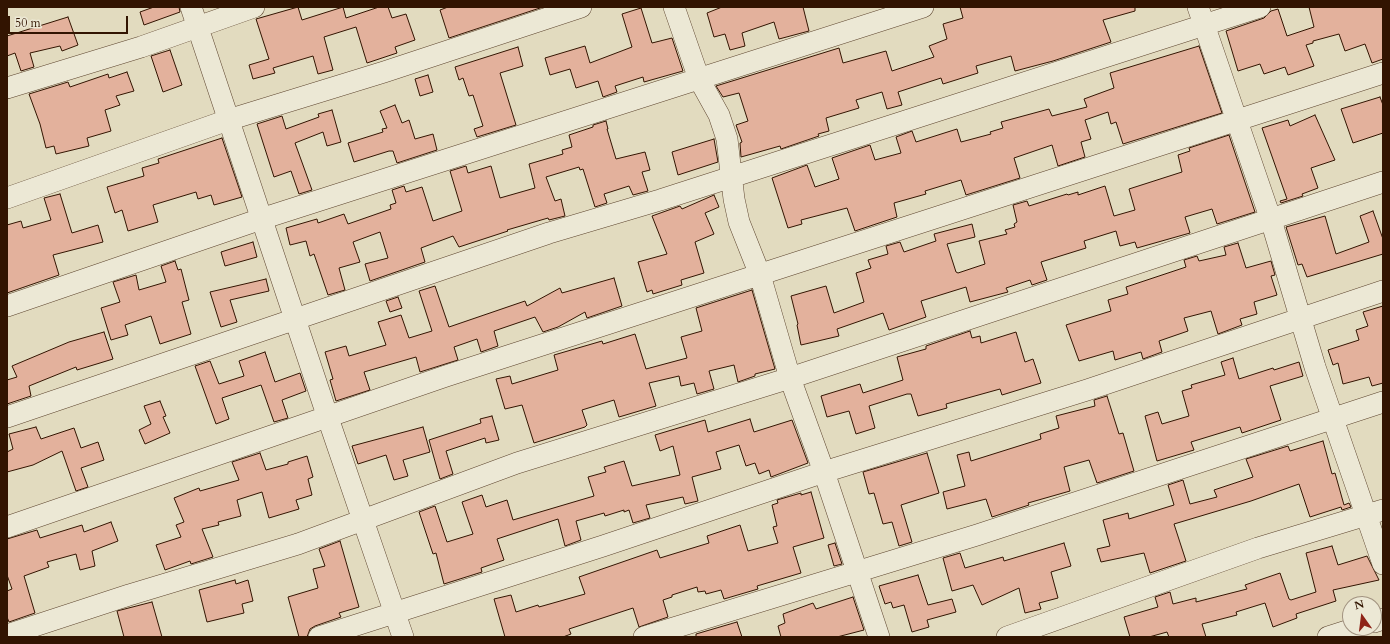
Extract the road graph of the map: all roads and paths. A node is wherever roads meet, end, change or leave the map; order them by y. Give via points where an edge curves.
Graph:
1 (191, 7) edge
2 (254, 7) edge
3 (582, 7) edge
4 (674, 7) edge
5 (923, 7) edge
6 (1260, 7) edge
7 (1201, 17) edge
8 (198, 26) junction
9 (1383, 73) edge
10 (699, 79) junction
11 (7, 88) edge
12 (1237, 119) junction
13 (228, 120) junction
14 (731, 177) junction
15 (1383, 182) edge
16 (7, 198) edge
17 (261, 219) junction
18 (1271, 220) junction
19 (760, 275) junction
20 (1383, 291) edge
21 (7, 306) edge
22 (294, 318) junction
23 (1300, 319) junction
24 (790, 378) junction
25 (1383, 402) edge
26 (7, 417) edge
27 (328, 418) junction
28 (1334, 418) junction
29 (824, 472) junction
30 (1375, 512) edge
31 (363, 520) junction
32 (7, 526) edge
33 (1383, 564) edge
34 (857, 572) junction
35 (396, 612) junction
36 (1342, 632) edge
37 (7, 635) edge
38 (318, 637) edge
39 (403, 637) edge
40 (644, 637) edge
41 (879, 637) edge
42 (1007, 637) edge
43 (1328, 637) edge

1 - 8 street
2 - 8 street
3 - 13 street
4 - 10 street
5 - 10 street
6 - 7 street
7 - 12 street
7 - 14 street via 958,103
8 - 11 street
8 - 13 street
9 - 12 street
10 - 14 street via 719,115 725,133
10 - 17 street
12 - 18 street
12 - 19 street
13 - 16 street
13 - 17 street
14 - 19 street via 739,222
14 - 22 street via 549,233
15 - 18 street
17 - 21 street
17 - 22 street
18 - 23 street
18 - 24 street
19 - 24 street
19 - 27 street via 446,376
20 - 23 street
22 - 26 street
22 - 27 street
23 - 28 street
23 - 29 street via 1087,390
24 - 29 street
24 - 31 street via 516,463
25 - 28 street
27 - 31 street
27 - 32 street
28 - 30 street
28 - 34 street
29 - 34 street
29 - 35 street
30 - 33 street
30 - 42 street via 1258,548
31 - 35 street
31 - 37 street via 298,544 128,595
34 - 40 street
34 - 41 street
35 - 38 street
35 - 39 street
36 - 43 street

